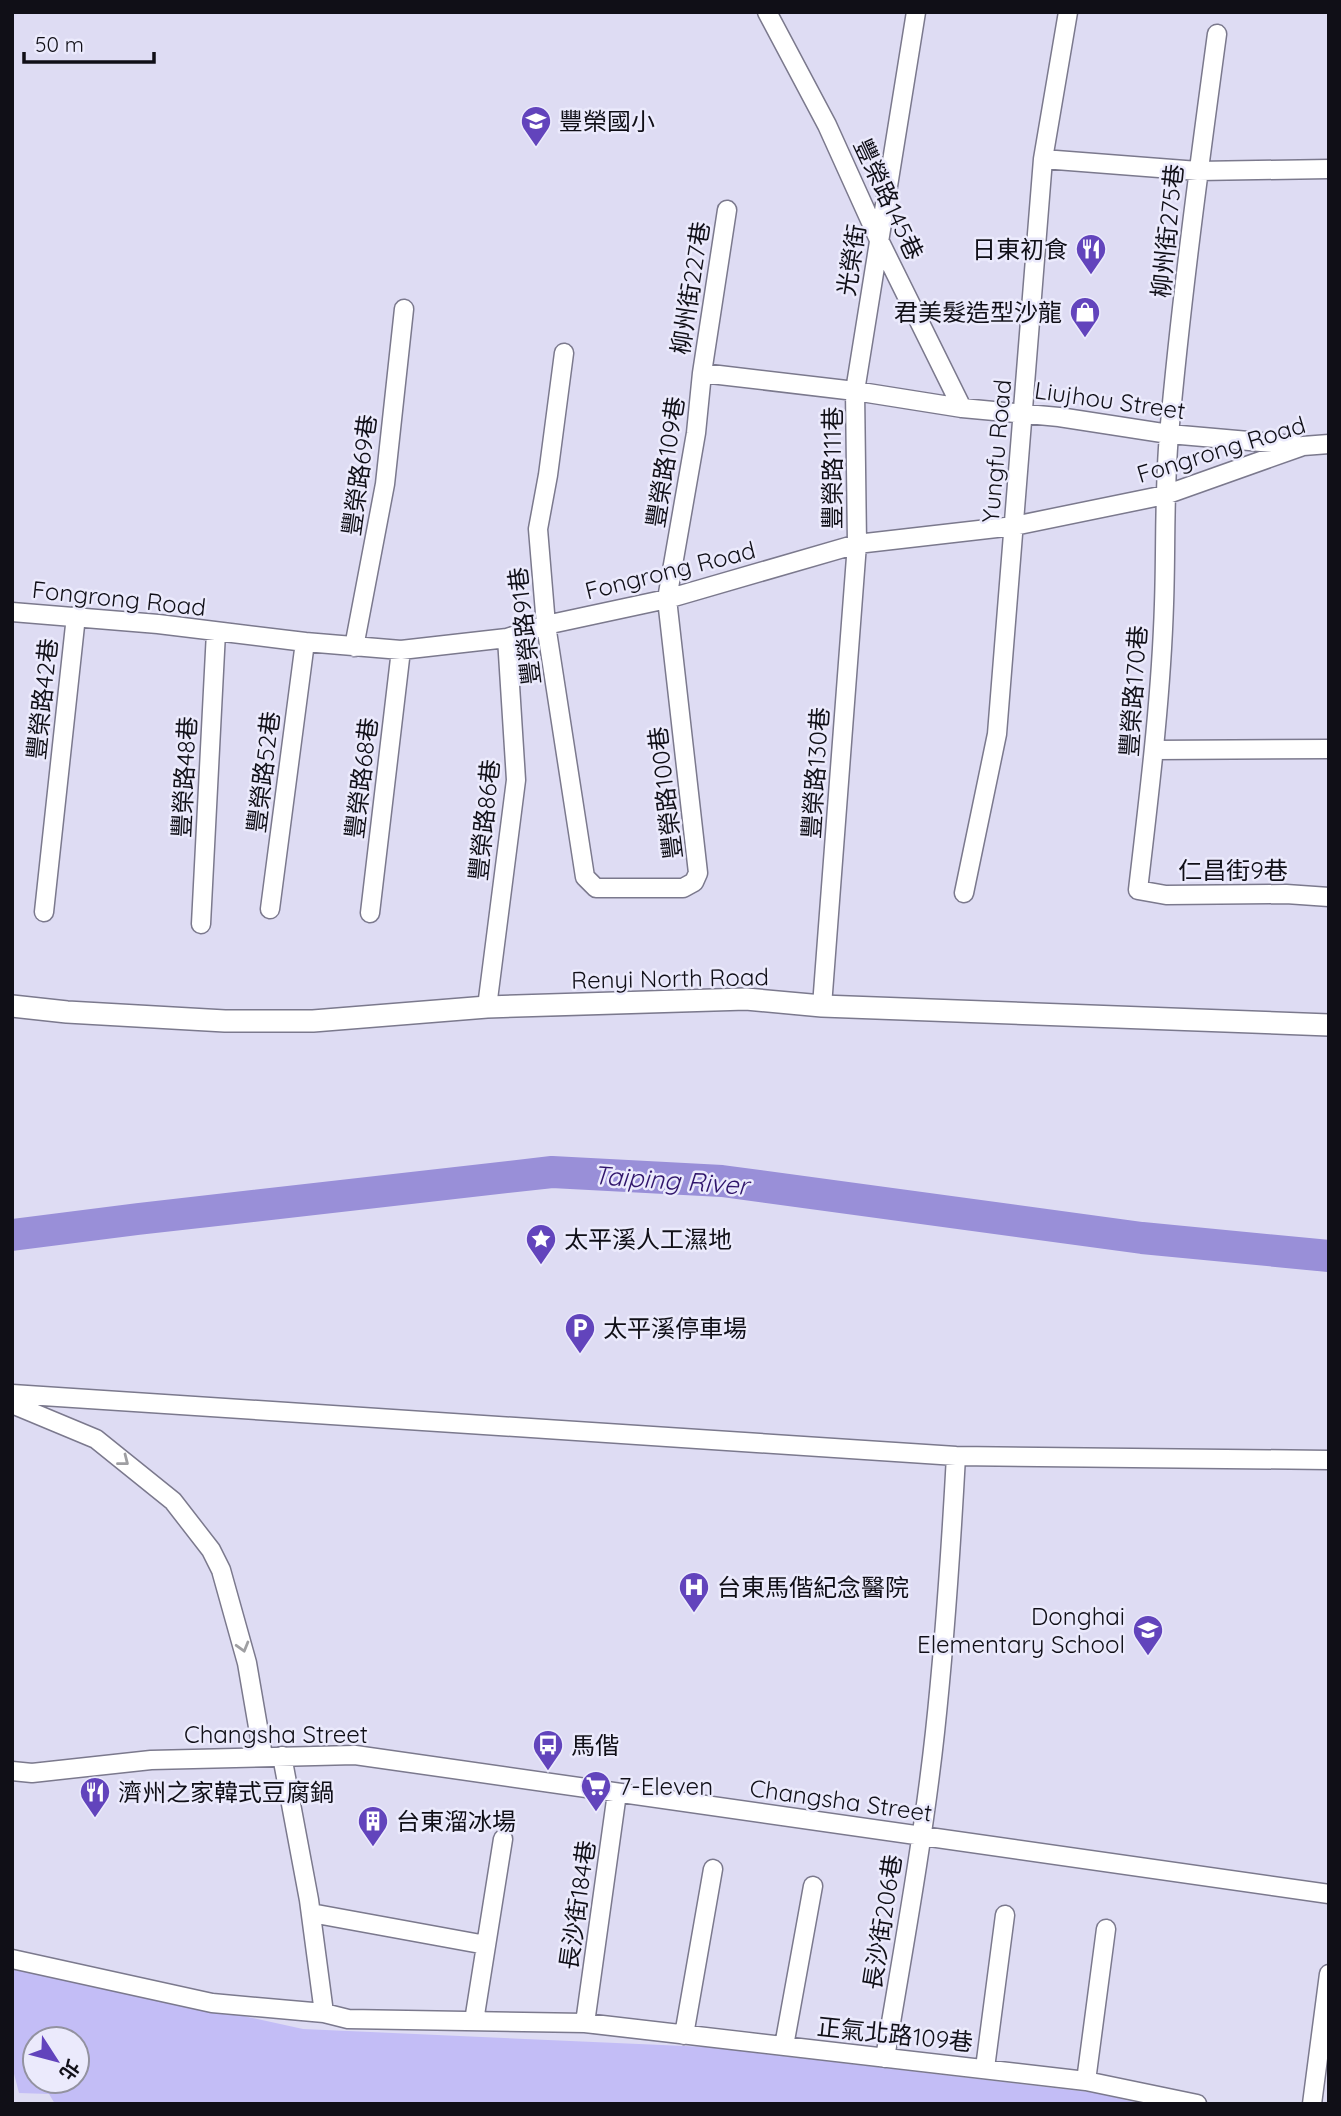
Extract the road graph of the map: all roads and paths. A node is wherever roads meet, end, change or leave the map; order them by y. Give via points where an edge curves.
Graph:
1 (767, 12) edge
2 (916, 12) edge
3 (1068, 12) edge
4 (1217, 34) dead end
5 (1043, 159) junction
6 (1329, 169) edge
7 (1198, 172) junction
8 (727, 210) dead end
9 (879, 240) junction
10 (404, 309) dead end
11 (565, 353) dead end
12 (702, 373) junction
13 (855, 391) junction
14 (962, 408) junction
15 (1024, 413) junction
16 (1169, 433) junction
17 (1329, 444) edge
18 (1303, 446) junction
19 (1165, 495) junction
20 (1014, 526) junction
21 (857, 544) junction
22 (667, 599) junction
23 (12, 612) edge
24 (76, 616) junction
25 (546, 625) junction
26 (216, 632) junction
27 (507, 638) junction
28 (305, 642) junction
29 (354, 647) junction
30 (401, 650) junction
31 (1329, 749) edge
32 (1154, 750) junction
33 (596, 888) joint
34 (1138, 890) joint
35 (964, 893) dead end
36 (1329, 897) edge
37 (270, 909) dead end
38 (44, 912) dead end
39 (370, 913) dead end
40 (201, 924) dead end
41 (12, 1006) edge
42 (822, 1006) junction
43 (486, 1007) junction
44 (1329, 1025) edge
45 (12, 1394) edge
46 (12, 1404) edge
47 (956, 1456) junction
48 (1329, 1460) edge
49 (263, 1756) junction
50 (282, 1756) junction
51 (12, 1771) edge
52 (617, 1793) junction
53 (922, 1836) junction
54 (503, 1839) dead end
55 (713, 1869) dead end
56 (813, 1886) dead end
57 (1329, 1894) edge
58 (310, 1913) junction
59 (1005, 1915) dead end
60 (1106, 1929) dead end
61 (486, 1945) junction
62 (12, 1959) edge
63 (1329, 1974) edge
64 (324, 2013) junction
65 (474, 2021) junction
66 (585, 2023) junction
67 (684, 2035) junction
68 (785, 2046) junction
69 (885, 2058) junction
70 (985, 2068) junction
71 (1086, 2081) junction
72 (1197, 2104) edge
73 (1312, 2104) edge

1 - 9 street, 豐榮路145巷 via 827,125
2 - 9 street, 光榮街
3 - 5 street, Yungfu Road
4 - 7 street, 柳州街275巷
5 - 7 street
5 - 15 street, Yungfu Road
6 - 7 street
7 - 16 street, 柳州街275巷
8 - 12 street, 柳州街227巷
9 - 13 street, 光榮街
9 - 14 street, 豐榮路145巷
10 - 29 street, 豐榮路69巷 via 385,484
11 - 25 street, 豐榮路91巷 via 538,529
12 - 13 street, Liujhou Street
12 - 22 street, 豐榮路109巷
13 - 14 street, Liujhou Street
13 - 21 street, 豐榮路111巷
14 - 15 street, Liujhou Street
15 - 16 street, Liujhou Street
15 - 20 street, Yungfu Road
16 - 18 street, Liujhou Street
16 - 19 street, 柳州街275巷
17 - 18 street, Fongrong Road
18 - 19 street, Fongrong Road
19 - 20 street, Fongrong Road
19 - 32 street, 豐榮路170巷 via 1164,606
20 - 21 street, Fongrong Road
20 - 35 street, Yungfu Road via 997,734
21 - 22 street, Fongrong Road
21 - 42 street, 豐榮路130巷
22 - 25 street, Fongrong Road
22 - 33 street, 豐榮路100巷 via 698,873 694,882 683,888
23 - 24 street, Fongrong Road
24 - 26 street, Fongrong Road
24 - 38 street, 豐榮路42巷
25 - 27 street, Fongrong Road
25 - 33 street, 豐榮路91巷 via 585,877
26 - 28 street, Fongrong Road
26 - 40 street, 豐榮路48巷
27 - 30 street, Fongrong Road
27 - 43 street, 豐榮路86巷 via 516,780
28 - 29 street, Fongrong Road
28 - 37 street, 豐榮路52巷
29 - 30 street, Fongrong Road
30 - 39 street, 豐榮路68巷
31 - 32 street
32 - 34 street, 豐榮路170巷
34 - 36 street, 仁昌街9巷 via 1166,895
41 - 43 street, Renyi North Road via 250,1021 313,1021
42 - 43 street, Renyi North Road via 746,999
42 - 44 street, Renyi North Road
45 - 47 street
46 -> 49 street via 96,1439 173,1501 211,1550 247,1663
47 - 48 street
47 - 53 street, 長沙街206巷 via 946,1613
49 - 50 street, Changsha Street
49 - 51 street, Changsha Street
50 - 52 street, Changsha Street via 355,1755
50 - 58 street
52 - 53 street, Changsha Street
52 - 66 street, 長沙街184巷
53 - 57 street, Changsha Street
53 - 69 street, 長沙街206巷
54 - 61 street
55 - 67 street
56 - 68 street
58 - 61 street
58 - 64 street
59 - 70 street
60 - 71 street
61 - 65 street
62 - 64 street, 正氣北路109巷 via 212,2003
63 - 73 street
64 - 65 street, 正氣北路109巷 via 348,2019
65 - 66 street, 正氣北路109巷
66 - 67 street, 正氣北路109巷
67 - 68 street, 正氣北路109巷
68 - 69 street, 正氣北路109巷
69 - 70 street, 正氣北路109巷
70 - 71 street, 正氣北路109巷
71 - 72 street, 正氣北路109巷

